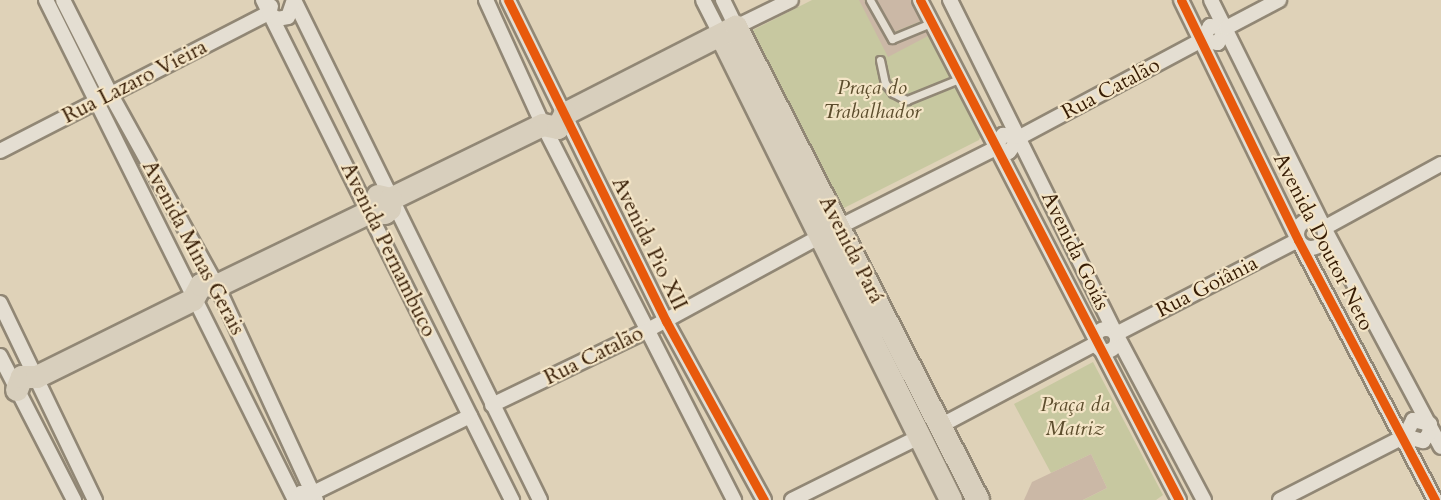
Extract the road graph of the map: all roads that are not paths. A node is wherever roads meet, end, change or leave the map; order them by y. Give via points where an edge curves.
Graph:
1 (46, 0) edge
2 (63, 0) edge
3 (262, 0) edge
4 (294, 0) edge
5 (486, 0) edge
6 (508, 0) edge
7 (703, 0) edge
8 (723, 0) edge
9 (791, 0) edge
10 (870, 0) edge
11 (920, 0) edge
12 (950, 0) edge
13 (1181, 0) edge
14 (1211, 0) edge
15 (1279, 0) edge
16 (271, 6) edge
17 (931, 23) junction
18 (1226, 28) junction
19 (729, 31) junction
20 (1202, 40) junction
21 (880, 60) dead end
22 (959, 79) junction
23 (111, 95) junction
24 (97, 102) junction
25 (565, 114) junction
26 (543, 125) junction
27 (1020, 137) junction
28 (994, 149) junction
29 (0, 151) edge
30 (1441, 164) edge
31 (390, 199) junction
32 (370, 212) junction
33 (1324, 228) junction
34 (830, 232) junction
35 (1298, 240) junction
36 (217, 286) junction
37 (193, 300) junction
38 (0, 303) edge
39 (666, 321) junction
40 (646, 331) junction
41 (1116, 334) junction
42 (1095, 344) junction
43 (0, 356) edge
44 (37, 377) junction
45 (9, 394) edge
46 (492, 405) junction
47 (470, 416) junction
48 (1435, 421) edge
49 (940, 426) junction
50 (1405, 436) junction
51 (919, 437) junction
52 (1441, 447) edge
53 (314, 498) edge
54 (74, 500) edge
55 (95, 500) edge
56 (296, 500) edge
57 (512, 500) edge
58 (540, 500) edge
59 (734, 500) edge
60 (764, 500) edge
61 (792, 500) edge
62 (951, 500) edge
63 (978, 500) edge
64 (1179, 500) edge
65 (1204, 500) edge
66 (1280, 500) edge
67 (1435, 500) edge

1 - 24 street, Avenida Minas Gerais
2 - 23 street, Avenida Minas Gerais
3 - 16 street, Avenida Pernambuco
4 - 16 street, Rua Lazaro Vieira via 288,17 277,19
4 - 31 street, Avenida Pernambuco
5 - 26 street, Avenida Pio XII
6 - 25 street, Avenida Pio XII
7 - 19 street, Avenida Pará
8 - 19 street, Avenida Pará
9 - 19 street
10 - 17 lane via 892,39
11 - 17 street
12 - 27 street, Avenida Goiás
13 - 20 street, Avenida Doutor Neto
14 - 18 street, Avenida Doutor Neto
15 - 18 street, Rua Catalão
16 - 23 street, Rua Lazaro Vieira
16 - 32 street, Avenida Pernambuco
17 - 22 street
18 - 20 street, Rua Catalão via 1218,43
18 - 33 street, Avenida Doutor Neto
19 - 25 main road
19 - 34 main road, Avenida Pará
20 - 27 street, Rua Catalão
20 - 35 street, Avenida Doutor Neto
21 - 22 lane via 885,82 893,93 907,100
22 - 28 street
23 - 24 street, Rua Lazaro Vieira
23 - 36 street, Avenida Minas Gerais
24 - 29 street, Rua Lazaro Vieira
24 - 37 street, Avenida Minas Gerais
25 - 26 main road via 558,128
25 - 39 street, Avenida Pio XII
26 - 31 main road
26 - 40 street, Avenida Pio XII
27 - 28 street, Rua Catalão via 1003,135
27 - 41 street, Avenida Goiás
28 - 34 street, Rua Catalão
28 - 42 street
30 - 33 street, Rua Goiânia
31 - 32 main road via 376,196
31 - 46 street, Avenida Pernambuco
32 - 36 main road
32 - 47 street, Avenida Pernambuco
33 - 35 street, Rua Goiânia via 1322,242 1315,247
33 - 48 street, Avenida Doutor Neto
34 - 39 street, Rua Catalão
34 - 49 main road, Avenida Pará
34 - 51 main road, Avenida Pará
35 - 41 street, Rua Goiânia
35 - 50 street, Avenida Doutor Neto
36 - 37 main road via 217,297 211,304
36 - 53 street, Avenida Minas Gerais
37 - 44 main road
37 - 56 street, Avenida Minas Gerais
38 - 44 street
39 - 40 street, Rua Catalão
39 - 60 street, Avenida Pio XII
40 - 46 street, Rua Catalão
40 - 59 street, Avenida Pio XII
41 - 42 street, Rua Goiânia via 1117,342 1111,350 1100,350
41 - 65 street, Avenida Goiás
42 - 49 street, Rua Goiânia
42 - 64 street
43 - 45 street
44 - 45 main road via 38,387 32,393
44 - 55 street
45 - 54 street
46 - 47 street, Rua Catalão via 485,419
46 - 58 street, Avenida Pernambuco
47 - 53 street, Rua Catalão
47 - 57 street, Avenida Pernambuco
48 - 50 street via 1423,441
48 - 52 street, Avenida Doutor Neto
49 - 51 street, Rua Goiânia via 940,432 931,441
49 - 63 main road, Avenida Pará
50 - 66 street
50 - 67 street, Avenida Doutor Neto
51 - 61 street, Rua Goiânia
51 - 62 main road, Avenida Pará
53 - 56 street, Rua Catalão via 305,492

